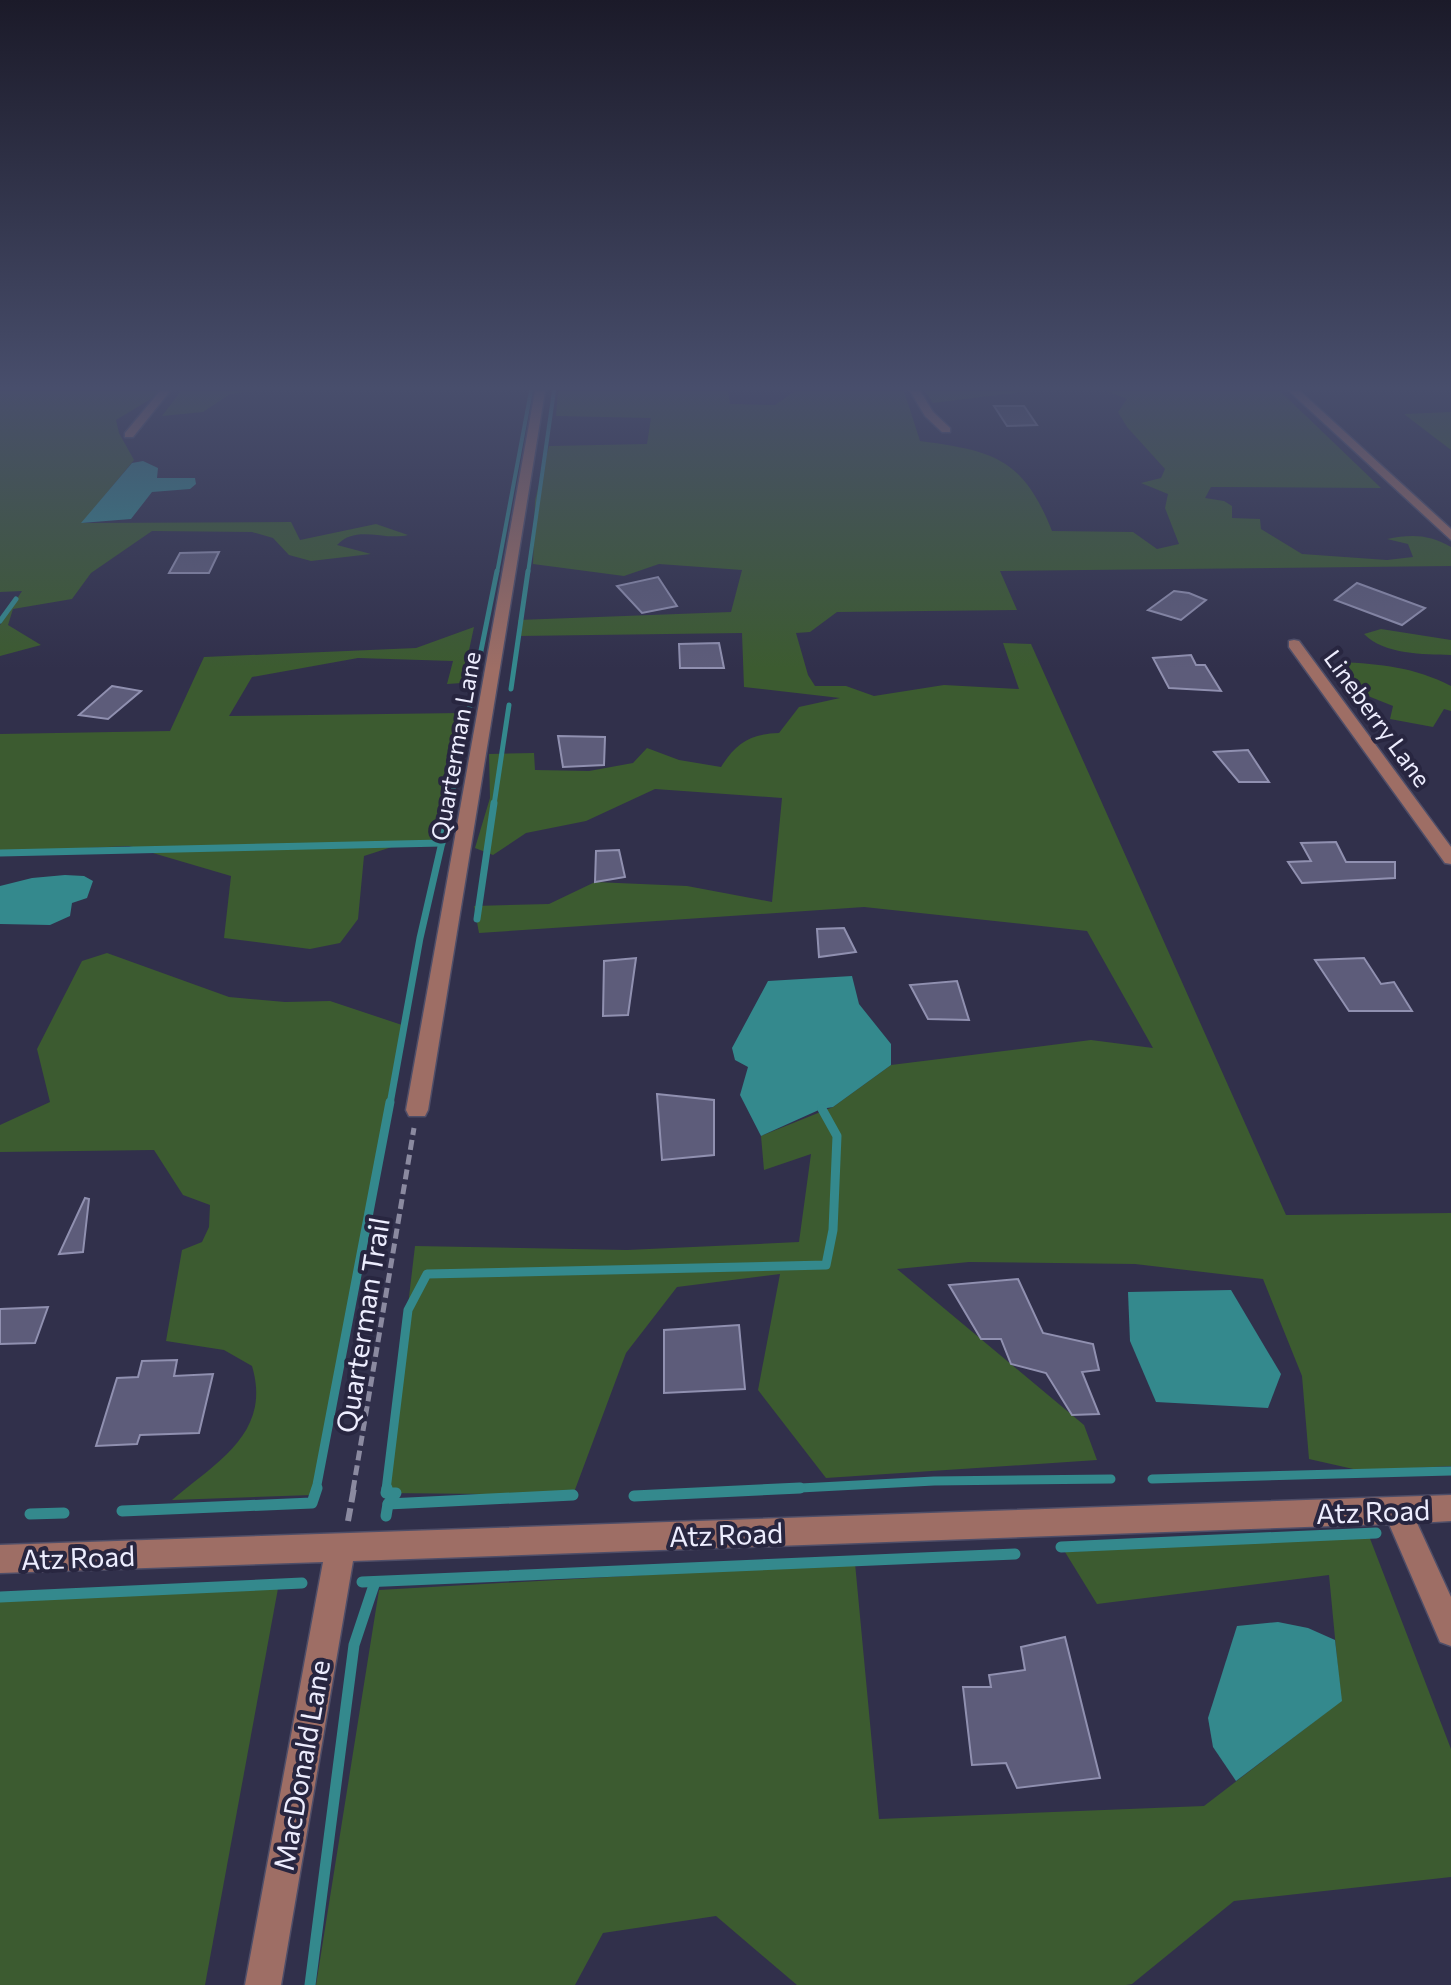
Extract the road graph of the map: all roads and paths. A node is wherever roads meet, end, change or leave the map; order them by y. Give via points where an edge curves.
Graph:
1 (524, 484) edge
2 (1394, 484) edge
3 (1451, 536) edge
4 (1294, 644) dead end
5 (1451, 859) edge
6 (417, 1110) joint
7 (1451, 1508) edge
8 (1397, 1510) junction
9 (342, 1547) junction
10 (0, 1559) edge
11 (1451, 1631) edge
12 (263, 1985) edge

1 - 6 street, Quarterman Lane
2 - 3 street
4 - 5 street, Lineberry Lane
6 - 9 path, Quarterman Trail via 356,1490
7 - 8 street, Atz Road
8 - 9 street, Atz Road
8 - 11 street
9 - 10 street, Atz Road
9 - 12 street, MacDonald Lane

